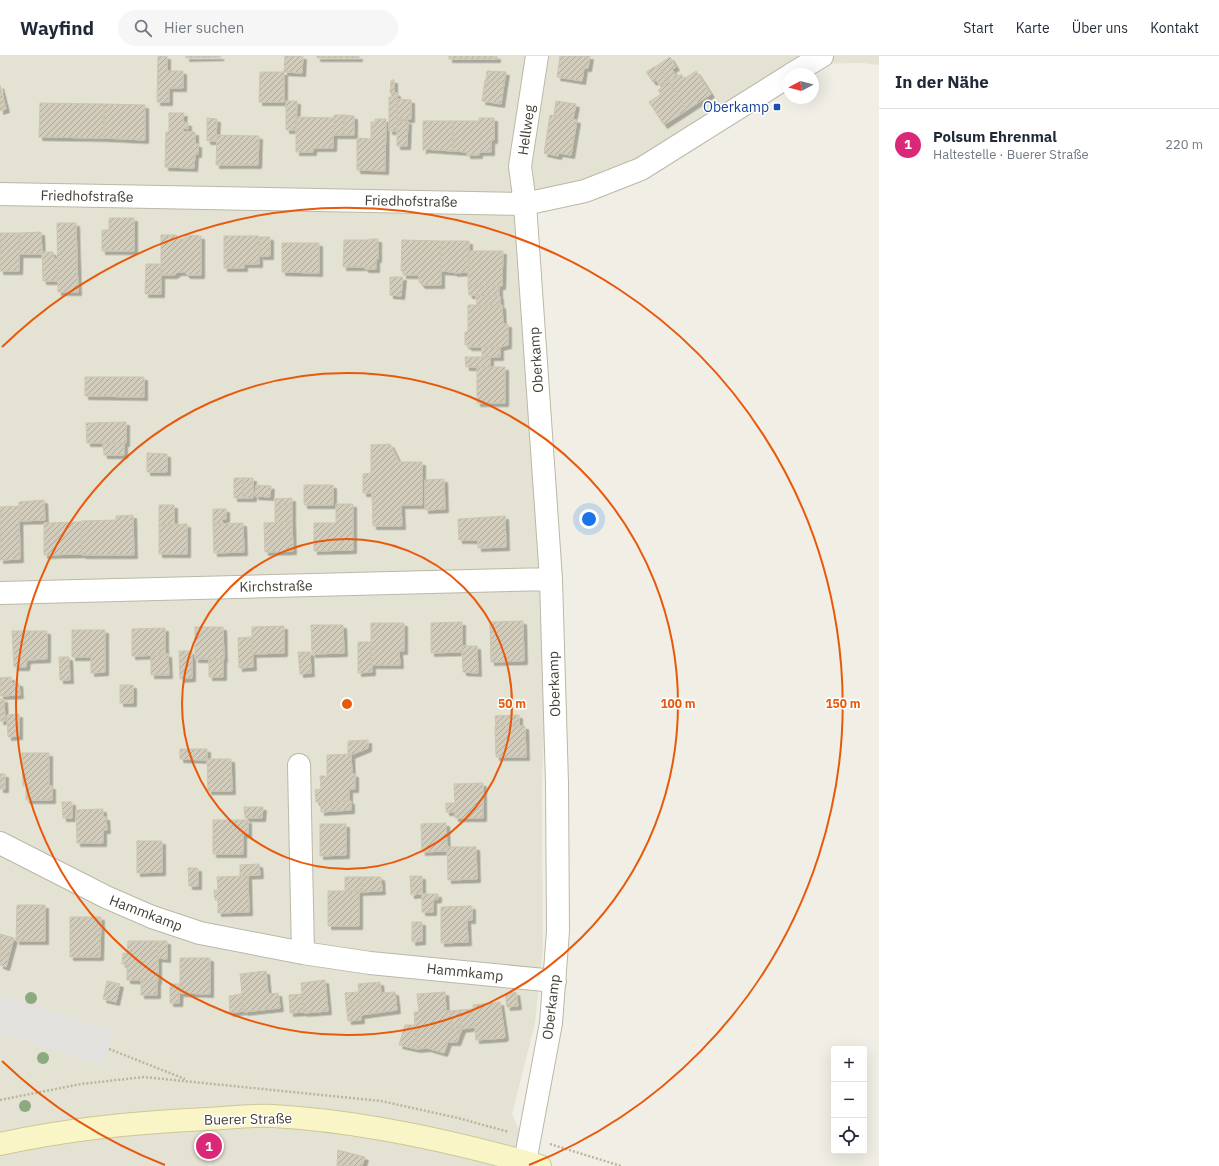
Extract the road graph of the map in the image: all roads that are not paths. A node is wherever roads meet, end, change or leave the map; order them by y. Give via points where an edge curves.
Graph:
1 (537, 56) edge
2 (822, 56) edge
3 (802, 68) edge
4 (783, 80) edge
5 (0, 194) edge
6 (525, 204) junction
7 (551, 579) junction
8 (0, 593) edge
9 (299, 765) dead end
10 (0, 843) edge
11 (303, 953) junction
12 (555, 981) junction
13 (0, 1144) edge
14 (532, 1164) edge

1 - 6 street, Hellweg via 520,166
2 - 3 street
4 - 6 street, Friedhofstraße via 641,169 585,191
5 - 6 street, Friedhofstraße
6 - 7 street, Oberkamp
7 - 8 street, Kirchstraße
7 - 12 street, Oberkamp via 558,783 558,931
9 - 11 street
10 - 11 street, Hammkamp via 106,897 152,917 200,933
11 - 12 street, Hammkamp via 370,963
12 - 14 street, Oberkamp
13 - 14 main road, Buerer Straße via 82,1129 139,1123 272,1116 328,1121 412,1135 468,1146

